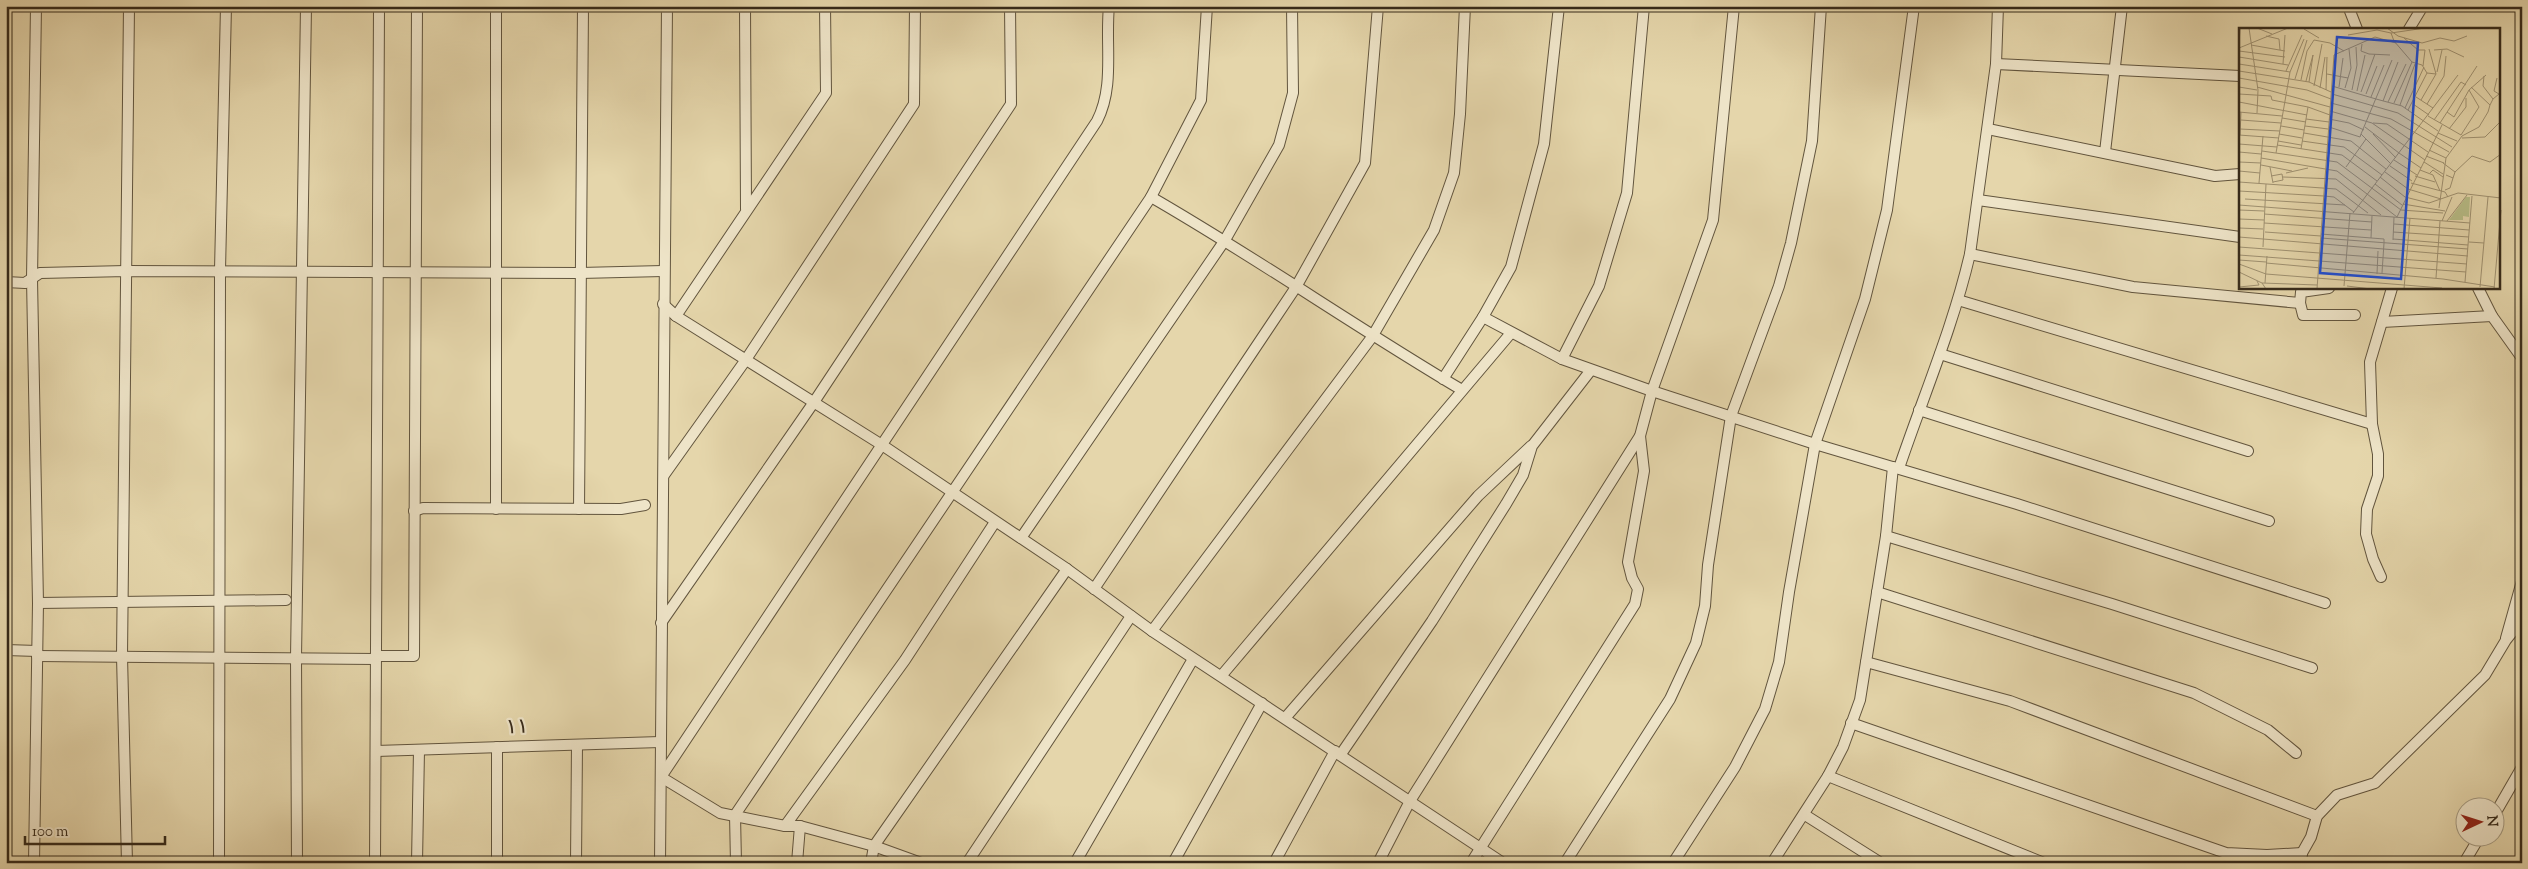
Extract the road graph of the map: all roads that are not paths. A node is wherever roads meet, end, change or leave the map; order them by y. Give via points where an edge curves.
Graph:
1 (36, 6) edge
2 (129, 6) edge
3 (226, 6) edge
4 (306, 6) edge
5 (379, 6) edge
6 (417, 6) edge
7 (496, 6) edge
8 (583, 6) edge
9 (667, 6) edge
10 (745, 6) edge
11 (825, 6) edge
12 (915, 6) edge
13 (1010, 6) edge
14 (1109, 6) edge
15 (1207, 6) edge
16 (1292, 6) edge
17 (1378, 6) edge
18 (1465, 6) edge
19 (1560, 6) edge
20 (1644, 6) edge
21 (1734, 6) edge
22 (1822, 6) edge
23 (1914, 6) edge
24 (1998, 6) edge
25 (2122, 6) edge
26 (2348, 6) edge
27 (2423, 6) edge
28 (2357, 28) edge
29 (2410, 28) edge
30 (1996, 64) junction
31 (2114, 71) junction
32 (2239, 76) edge
33 (1988, 128) junction
34 (2105, 152) junction
35 (2239, 174) edge
36 (1151, 197) junction
37 (1978, 200) junction
38 (746, 210) junction
39 (2239, 237) edge
40 (1225, 240) junction
41 (1970, 254) junction
42 (220, 270) junction
43 (126, 271) junction
44 (377, 271) junction
45 (415, 271) junction
46 (494, 271) junction
47 (663, 271) junction
48 (303, 272) junction
49 (580, 273) junction
50 (32, 279) junction
51 (6, 282) edge
52 (1296, 288) junction
53 (2322, 289) edge
54 (2392, 289) edge
55 (2478, 289) edge
56 (1958, 300) junction
57 (2300, 303) junction
58 (663, 304) junction
59 (2355, 315) dead end
60 (676, 316) junction
61 (2492, 316) junction
62 (1483, 317) junction
63 (2382, 322) junction
64 (1510, 333) junction
65 (1372, 337) junction
66 (1940, 354) junction
67 (1562, 358) junction
68 (2522, 358) edge
69 (745, 361) junction
70 (1591, 370) junction
71 (1443, 379) junction
72 (1462, 390) junction
73 (1652, 391) junction
74 (814, 402) junction
75 (1919, 410) junction
76 (1731, 416) junction
77 (2372, 424) junction
78 (1640, 436) junction
79 (1815, 444) junction
80 (882, 445) junction
81 (1532, 446) junction
82 (2248, 451) dead end
83 (1896, 468) junction
84 (664, 476) junction
85 (953, 492) junction
86 (645, 505) dead end
87 (496, 509) junction
88 (580, 509) junction
89 (414, 512) junction
90 (2269, 521) dead end
91 (995, 522) junction
92 (1886, 536) junction
93 (1021, 538) junction
94 (1068, 569) junction
95 (2381, 577) dead end
96 (2522, 581) edge
97 (1094, 589) junction
98 (1877, 592) junction
99 (286, 600) dead end
100 (221, 601) junction
101 (38, 603) junction
102 (122, 603) junction
103 (2325, 603) dead end
104 (1131, 616) junction
105 (2522, 620) edge
106 (661, 623) junction
107 (1152, 631) junction
108 (2506, 640) junction
109 (6, 650) edge
110 (37, 653) junction
111 (122, 656) junction
112 (219, 658) junction
113 (296, 658) junction
114 (376, 658) junction
115 (1193, 659) junction
116 (1866, 662) junction
117 (2312, 668) dead end
118 (1222, 675) junction
119 (1262, 703) junction
120 (1286, 718) junction
121 (1851, 723) junction
122 (660, 742) junction
123 (577, 745) junction
124 (496, 747) junction
125 (419, 750) junction
126 (376, 751) junction
127 (1338, 752) junction
128 (2296, 753) dead end
129 (2522, 767) edge
130 (1828, 776) junction
131 (660, 777) junction
132 (2505, 796) edge
133 (1410, 801) junction
134 (1805, 814) junction
135 (736, 815) junction
136 (2317, 816) junction
137 (785, 826) junction
138 (800, 826) junction
139 (874, 846) junction
140 (2474, 846) edge
141 (1479, 847) junction
142 (2302, 858) edge
143 (1877, 862) edge
144 (34, 863) edge
145 (127, 863) edge
146 (219, 863) edge
147 (298, 863) edge
148 (375, 863) edge
149 (418, 863) edge
150 (497, 863) edge
151 (576, 863) edge
152 (660, 863) edge
153 (736, 863) edge
154 (796, 863) edge
155 (871, 863) edge
156 (921, 863) edge
157 (967, 863) edge
158 (1074, 863) edge
159 (1173, 863) edge
160 (1274, 863) edge
161 (1378, 863) edge
162 (1471, 863) edge
163 (1502, 863) edge
164 (1565, 863) edge
165 (1673, 863) edge
166 (1772, 863) edge
167 (2044, 863) edge
168 (2464, 863) edge

1 - 50 street
2 - 43 street
3 - 42 street
4 - 48 street
5 - 44 street
6 - 45 street
7 - 46 street
8 - 49 street
9 - 47 street
10 - 38 street
11 - 38 street via 826,93
12 - 69 street via 914,104
13 - 74 street via 1011,104
14 - 80 street via 1107,87 1105,105 1097,122
15 - 36 street via 1201,100
16 - 40 street via 1293,93 1279,144
17 - 52 street via 1365,163
18 - 65 street via 1454,173 1434,230
19 - 62 street via 1542,153 1511,267
20 - 67 street via 1627,193 1599,286
21 - 73 street via 1713,220
22 - 76 street via 1812,141 1791,243 1779,286
23 - 79 street via 1887,210 1865,299
24 - 30 street
25 - 31 street
26 - 28 street
27 - 29 street
30 - 31 street
30 - 33 street
31 - 32 street
31 - 34 street
33 - 34 street
33 - 37 street
34 - 35 street via 2215,176
36 - 40 street
36 - 85 street
37 - 39 street
37 - 41 street
38 - 60 street
40 - 52 street
40 - 93 street
41 - 56 street
41 - 57 street via 2133,286
42 - 43 street
42 - 48 street
42 - 100 street
43 - 50 street via 40,273
43 - 102 street
44 - 45 street
44 - 48 street
44 - 114 street
45 - 46 street
45 - 89 street
46 - 49 street
46 - 87 street
47 - 49 street
47 - 58 street
48 - 113 street
49 - 88 street
50 - 51 street via 24,283
50 - 101 street
52 - 65 street
52 - 97 street
53 - 57 street via 2301,292
54 - 63 street
55 - 61 street
56 - 66 street
56 - 77 street
57 - 59 street via 2303,315
58 - 60 street
58 - 84 street
60 - 69 street
61 - 63 street
61 - 68 street
62 - 64 street
62 - 71 street
63 - 77 street via 2370,362
64 - 67 street
64 - 72 street
65 - 71 street
65 - 107 street
66 - 75 street
66 - 82 street
67 - 70 street
69 - 74 street
69 - 84 street
70 - 73 street
70 - 81 street
71 - 72 street
72 - 118 street
73 - 76 street
73 - 78 street
74 - 80 street
74 - 106 street
75 - 83 street
75 - 90 street
76 - 79 street
76 - 164 street via 1705,606 1696,643 1670,699
77 - 95 street via 2378,454 2378,476 2367,509 2366,534
78 - 133 street
78 - 141 street via 1644,471 1628,562 1638,589 1635,604
79 - 83 street
79 - 165 street via 1779,662 1765,709 1735,767
80 - 85 street
80 - 131 street
81 - 120 street via 1478,496
81 - 127 street via 1523,475 1506,504 1432,620
83 - 92 street
83 - 103 street
84 - 106 street
85 - 91 street
85 - 135 street
86 - 88 street via 622,509
87 - 88 street
87 - 89 street via 423,508
89 - 114 street via 414,656
91 - 93 street
91 - 137 street via 906,660
92 - 98 street
92 - 117 street
93 - 94 street
94 - 97 street
94 - 139 street
96 - 108 street
97 - 104 street
98 - 116 street
98 - 128 street via 2194,693 2268,730
99 - 100 street
100 - 102 street
100 - 112 street
101 - 102 street
101 - 110 street
102 - 111 street
104 - 107 street
104 - 157 street
105 - 108 street
106 - 122 street
107 - 115 street
108 - 136 street via 2485,675 2374,783 2337,795
109 - 110 street
110 - 111 street
110 - 144 street
111 - 112 street
111 - 145 street
112 - 113 street
112 - 146 street
113 - 114 street
113 - 147 street
114 - 126 street
115 - 118 street
115 - 158 street
116 - 121 street via 1860,700
116 - 136 street via 2010,701
118 - 119 street
119 - 120 street
119 - 159 street
120 - 127 street
121 - 130 street
121 - 142 street via 2226,853
122 - 123 street, ۱۱
122 - 131 street
123 - 124 street, ۱۱
123 - 151 street
124 - 125 street, ۱۱
124 - 150 street
125 - 126 street, ۱۱
125 - 149 street
126 - 148 street
127 - 133 street
127 - 160 street
129 - 132 street
130 - 134 street
130 - 167 street
131 - 135 street via 720,813
131 - 152 street
133 - 141 street
133 - 161 street
134 - 143 street
134 - 166 street
135 - 137 street
135 - 153 street
136 - 142 street
137 - 138 street
138 - 139 street
138 - 154 street
139 - 155 street
139 - 156 street
140 - 168 street
141 - 162 street
141 - 163 street

